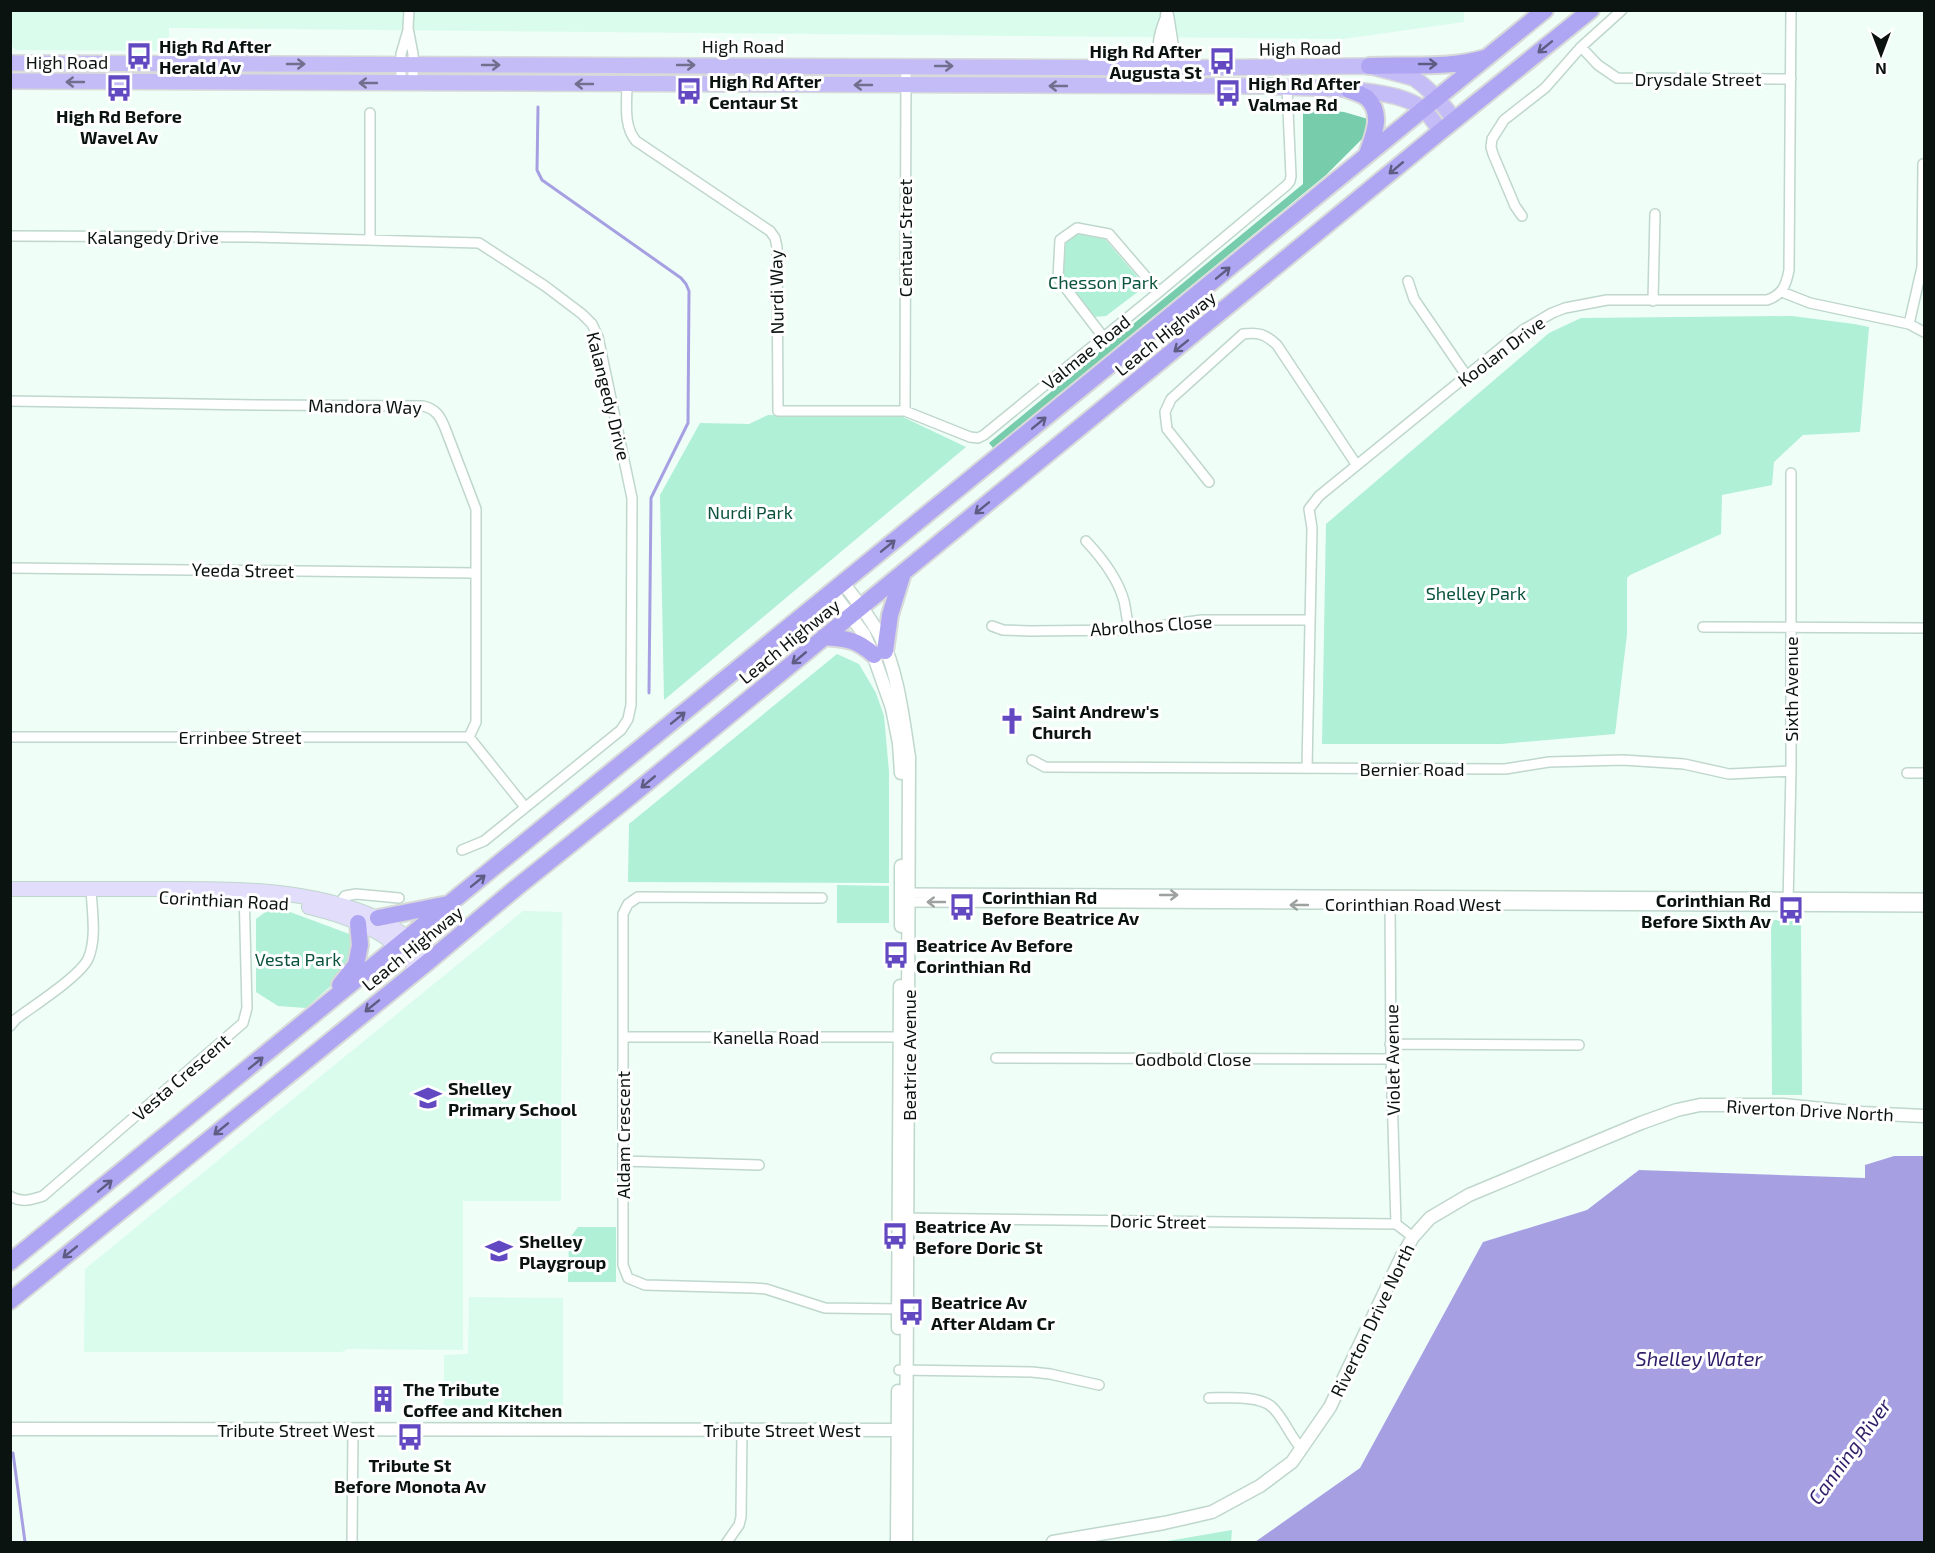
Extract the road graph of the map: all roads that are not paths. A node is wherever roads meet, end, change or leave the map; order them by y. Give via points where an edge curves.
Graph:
1 (409, 10) edge
2 (1545, 10) edge
3 (1591, 10) edge
4 (1622, 10) edge
5 (1791, 10) edge
6 (1167, 14) edge
7 (1581, 47) junction
8 (1159, 52) junction
9 (1488, 57) junction
10 (10, 63) edge
11 (407, 64) junction
12 (906, 66) junction
13 (1369, 66) junction
14 (1143, 67) junction
15 (1166, 67) junction
16 (1187, 68) junction
17 (1791, 79) junction
18 (10, 81) edge
19 (407, 83) junction
20 (627, 84) junction
21 (906, 85) junction
22 (1199, 86) junction
23 (1287, 88) junction
24 (1349, 90) junction
25 (1437, 98) junction
26 (1423, 110) junction
27 (370, 113) dead end
28 (1455, 120) junction
29 (1441, 131) junction
30 (1367, 155) junction
31 (1923, 164) dead end
32 (1655, 214) dead end
33 (1522, 216) dead end
34 (10, 236) edge
35 (370, 240) junction
36 (1408, 280) dead end
37 (1159, 292) junction
38 (1782, 292) junction
39 (1653, 300) junction
40 (1909, 324) junction
41 (1924, 332) edge
42 (1104, 338) junction
43 (1466, 375) junction
44 (10, 401) edge
45 (905, 411) junction
46 (1356, 464) junction
47 (1791, 473) dead end
48 (1209, 482) dead end
49 (1086, 541) dead end
50 (10, 568) edge
51 (903, 572) junction
52 (476, 573) junction
53 (837, 588) junction
54 (856, 611) junction
55 (1309, 620) junction
56 (992, 626) dead end
57 (1703, 627) dead end
58 (1791, 628) junction
59 (1924, 628) edge
60 (1129, 630) junction
61 (824, 637) junction
62 (879, 653) junction
63 (10, 737) edge
64 (469, 737) junction
65 (1032, 760) dead end
66 (1307, 768) junction
67 (1791, 771) junction
68 (1907, 773) dead end
69 (1924, 773) edge
70 (525, 807) junction
71 (462, 850) dead end
72 (10, 889) edge
73 (91, 893) junction
74 (245, 894) junction
75 (10, 896) edge
76 (399, 898) dead end
77 (822, 898) dead end
78 (905, 898) junction
79 (1924, 898) edge
80 (1390, 900) junction
81 (1788, 901) junction
82 (450, 903) junction
83 (338, 905) junction
84 (1924, 907) edge
85 (378, 918) junction
86 (358, 923) junction
87 (403, 943) junction
88 (423, 965) junction
89 (319, 1011) junction
90 (10, 1026) edge
91 (623, 1037) junction
92 (904, 1037) junction
93 (1390, 1044) junction
94 (1579, 1045) dead end
95 (996, 1058) dead end
96 (1390, 1059) junction
97 (1924, 1116) edge
98 (623, 1161) junction
99 (759, 1165) dead end
100 (10, 1196) edge
101 (904, 1218) junction
102 (1396, 1224) junction
103 (1413, 1237) junction
104 (10, 1262) edge
105 (10, 1301) edge
106 (903, 1309) junction
107 (903, 1370) junction
108 (1099, 1385) dead end
109 (1209, 1398) dead end
110 (10, 1429) edge
111 (353, 1430) junction
112 (902, 1430) junction
113 (742, 1431) junction
114 (1302, 1449) junction
115 (352, 1542) edge
116 (727, 1542) edge
117 (897, 1542) edge
118 (906, 1542) edge
119 (1053, 1542) edge

1 - 11 street via 400,54
2 - 9 highway, Leach Highway
3 -> 28 highway, Leach Highway
4 - 7 street
5 - 17 street
6 - 8 street
6 - 16 street via 1174,59
7 - 17 street, Drysdale Street via 1617,78
7 - 33 street via 1545,88 1504,120 1492,140 1493,154
8 - 14 street via 1154,61
8 - 15 street
13 -> 9 highway via 1472,62
9 - 25 highway, Leach Highway
10 -> 11 main road, High Road
11 -> 12 main road, High Road
11 - 19 street
12 -> 14 main road, High Road
12 - 21 street, Centaur Street
13 - 16 main road, High Road
13 - 25 main road, High Road via 1414,78
14 - 15 main road, High Road
15 - 16 main road, High Road
15 - 22 street
17 - 38 street via 1789,270
19 -> 18 main road, High Road
20 -> 19 main road, High Road
21 -> 20 main road, High Road
20 - 45 street, Nurdi Way via 628,125 636,141 775,238 778,411
22 -> 21 main road, High Road
21 - 45 street, Centaur Street
22 - 23 main road, High Road
23 - 24 main road, High Road
23 - 37 street, Valmae Road via 1290,181
24 - 26 main road, High Road via 1409,101
24 - 30 highway via 1367,98 1374,108 1375,132
25 - 26 highway, Leach Highway
25 - 28 main road, High Road
26 - 29 main road, High Road
26 - 30 highway, Leach Highway
27 - 35 street
28 - 29 highway, Leach Highway
29 -> 51 highway, Leach Highway
53 -> 30 highway, Leach Highway
31 - 40 street via 1922,267
32 - 39 street
34 - 35 street, Kalangedy Drive
35 - 70 street, Kalangedy Drive via 479,243 582,314 598,337 632,498 631,705 621,730
36 - 43 street via 1414,299
37 - 42 street, Valmae Road
37 - 42 street via 1109,234 1077,228 1060,240 1058,278
38 - 39 street, Koolan Drive via 1767,300
38 - 40 street via 1810,303
39 - 43 street, Koolan Drive via 1607,300 1565,308 1523,330
40 - 41 street
42 - 45 street, Valmae Road via 978,438
43 - 46 street, Koolan Drive
44 - 52 street, Mandora Way via 432,408 445,428 476,509
46 - 48 street via 1277,345 1262,333 1243,334 1171,399 1165,412 1167,429
46 - 55 street, Koolan Drive via 1319,495 1309,509
47 - 58 street, Sixth Avenue
49 - 60 street via 1118,587
50 - 52 street, Yeeda Street
51 - 54 highway, Leach Highway
51 - 62 highway
52 - 64 street, Mandora Way via 476,722
53 - 54 street, Beatrice Avenue
82 -> 53 highway, Leach Highway
54 - 61 highway, Leach Highway
54 - 62 street, Beatrice Avenue via 880,636
55 - 60 street, Abrolhos Close via 1202,620
55 - 66 street, Koolan Drive
56 - 60 street, Abrolhos Close via 1030,631
57 - 58 street
58 - 59 street
58 - 67 street, Sixth Avenue
61 - 62 highway via 851,639
61 -> 88 highway, Leach Highway
62 - 78 street, Beatrice Avenue via 899,742
63 - 64 street, Errinbee Street
64 - 70 street
65 - 66 street, Bernier Road via 1045,767
66 - 67 street, Bernier Road via 1504,769 1549,762 1623,760 1684,764 1729,774
67 - 81 street, Sixth Avenue
68 - 69 street
70 - 71 street, Kalangedy Drive via 484,841
72 - 73 main road, Corinthian Road
73 - 74 main road, Corinthian Road
73 - 75 main road, Corinthian Road
73 - 90 street via 92,943 87,960 76,974
74 - 83 main road, Corinthian Road via 289,895
74 - 86 main road, Corinthian Road via 285,900
74 - 100 street, Vesta Crescent via 248,1008 243,1023 43,1196 30,1201
76 - 83 street via 356,894 345,896
77 - 91 street, Aldam Crescent via 638,897 623,914
78 - 80 street, Corinthian Road West
78 - 92 street, Beatrice Avenue
79 - 81 street, Corinthian Road West
80 - 81 street, Corinthian Road West via 1562,904
80 - 93 street, Violet Avenue
81 - 84 street, Corinthian Road West
82 - 85 highway
82 - 87 highway, Leach Highway
83 - 85 main road, Corinthian Road
85 - 87 main road, Corinthian Road
86 - 87 main road, Corinthian Road
86 - 89 highway via 360,945 356,965
87 - 88 main road, Corinthian Road
87 - 89 highway, Leach Highway
88 -> 105 highway, Leach Highway
104 -> 89 highway, Leach Highway
91 - 92 street, Kanella Road
91 - 98 street, Aldam Crescent
92 - 101 street, Beatrice Avenue
93 - 94 street
93 - 96 street, Violet Avenue
95 - 96 street, Godbold Close
96 - 102 street, Violet Avenue
97 - 103 street, Riverton Drive North via 1783,1106 1700,1105 1677,1110 1469,1195 1430,1218
98 - 99 street
98 - 106 street, Aldam Crescent via 623,1265 628,1278 645,1285 766,1289 825,1308
101 - 102 street, Doric Street
101 - 106 street, Beatrice Avenue
102 - 103 street
103 - 114 street, Riverton Drive North via 1330,1407
106 - 107 street, Beatrice Avenue
107 - 108 street via 1032,1372
107 - 112 street, Beatrice Avenue
109 - 114 street via 1263,1401 1273,1407
110 - 111 street, Tribute Street West
111 - 113 street, Tribute Street West
111 - 115 street
112 - 113 street, Tribute Street West
112 - 117 street, Beatrice Avenue
112 - 118 street, Beatrice Avenue
113 - 116 street via 741,1517
114 - 119 street, Riverton Drive North via 1292,1462 1260,1486 1212,1512

